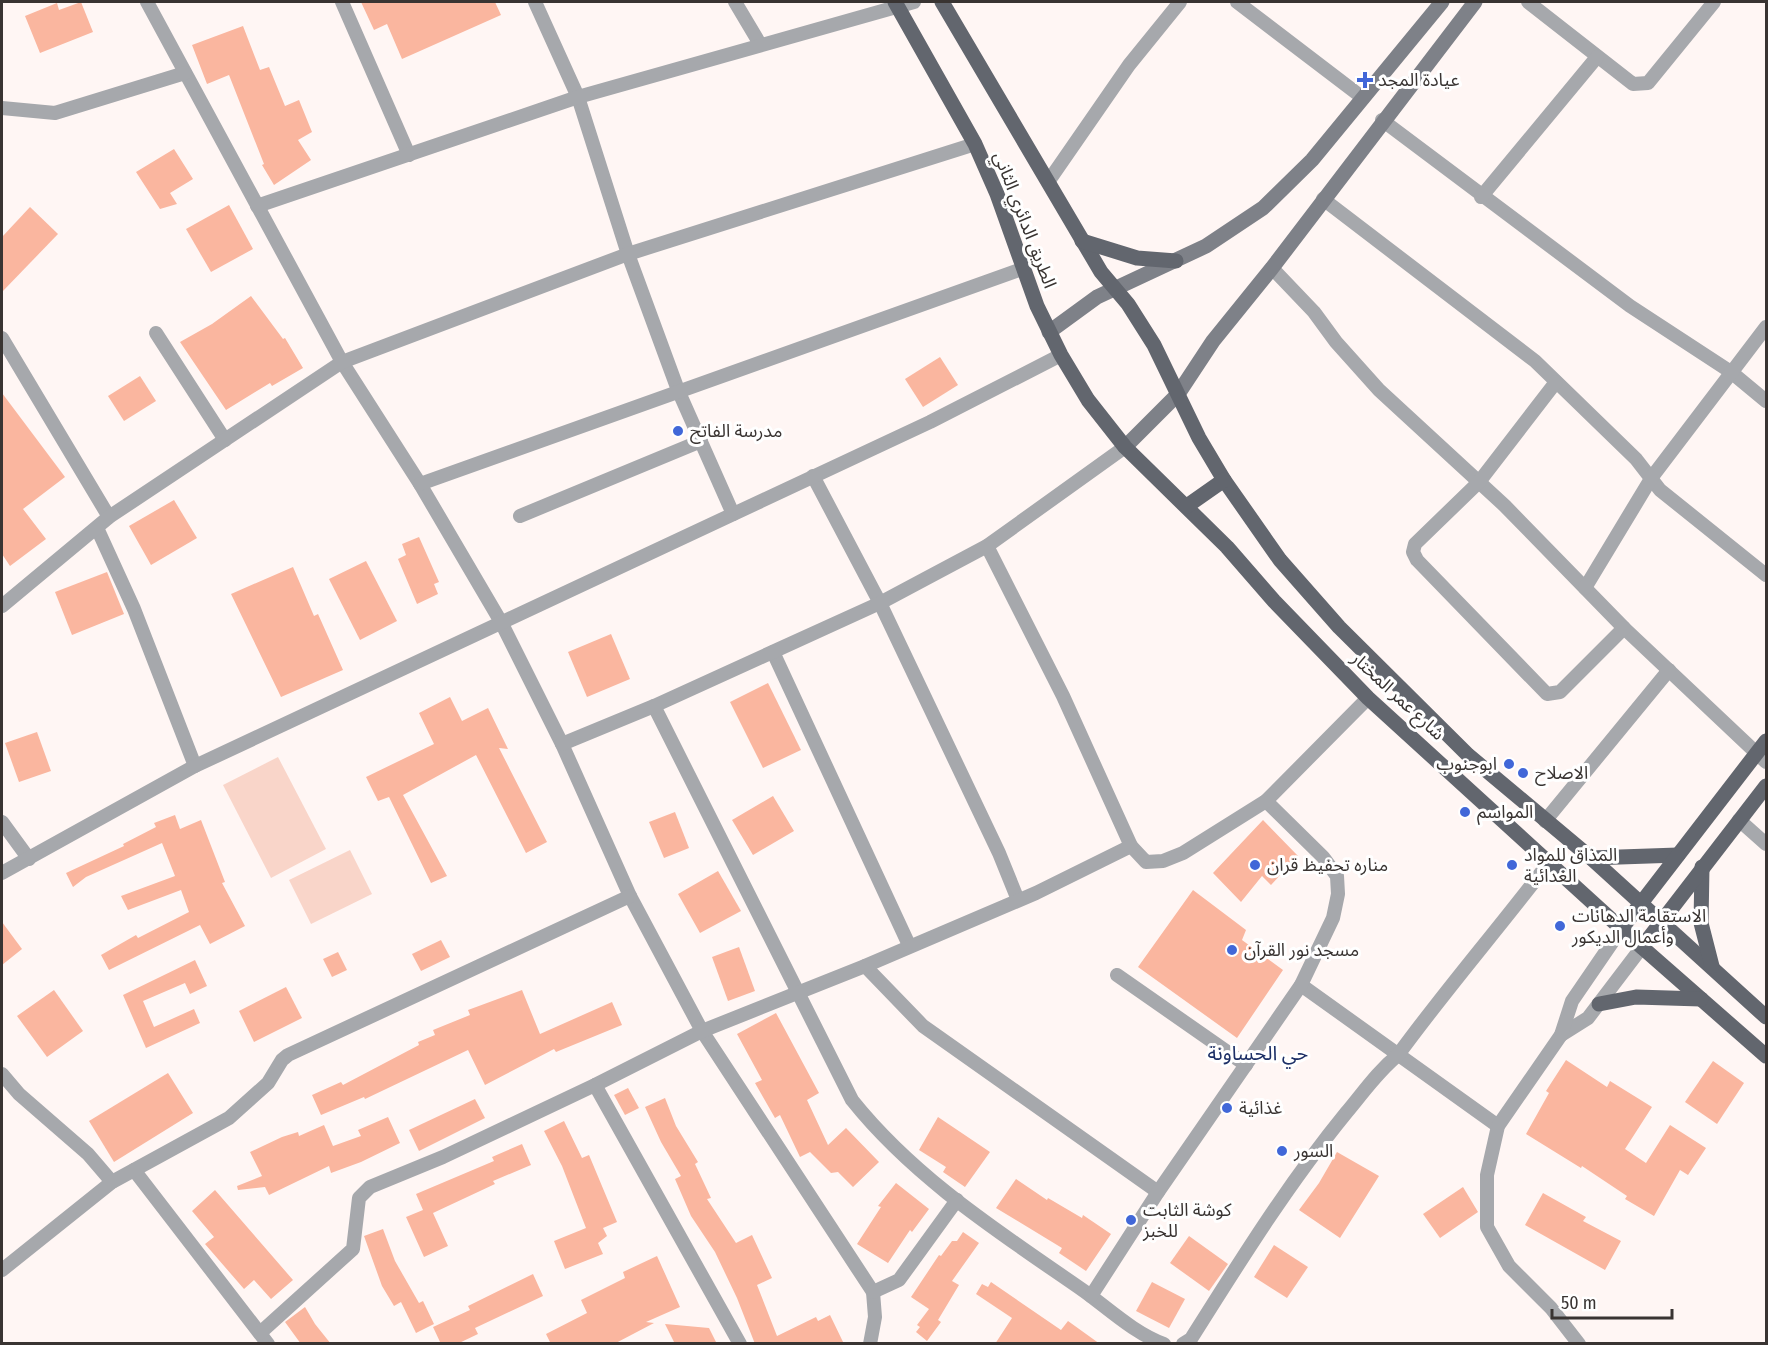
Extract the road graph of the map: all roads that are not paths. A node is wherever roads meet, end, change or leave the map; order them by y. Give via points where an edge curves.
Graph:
1 (147, 2) edge
2 (342, 2) edge
3 (536, 2) edge
4 (735, 2) edge
5 (914, 2) edge
6 (942, 2) edge
7 (1180, 2) edge
8 (1237, 2) edge
9 (1475, 2) edge
10 (1528, 2) edge
11 (1714, 2) edge
12 (896, 3) edge
13 (1436, 4) edge
14 (760, 44) junction
15 (1597, 57) junction
16 (185, 73) junction
17 (578, 97) junction
18 (1363, 98) junction
19 (2, 108) edge
20 (1382, 120) junction
21 (975, 144) junction
22 (408, 154) junction
23 (1048, 182) junction
24 (1481, 197) junction
25 (1323, 200) junction
26 (257, 206) junction
27 (1082, 241) junction
28 (628, 254) junction
29 (1176, 261) junction
30 (1272, 268) junction
31 (1022, 269) junction
32 (1115, 288) junction
33 (1767, 327) edge
34 (1049, 332) junction
35 (156, 333) dead end
36 (2, 338) edge
37 (1061, 356) junction
38 (342, 362) junction
39 (1731, 372) junction
40 (1556, 382) junction
41 (678, 390) junction
42 (1178, 394) junction
43 (1767, 401) edge
44 (225, 440) junction
45 (701, 441) junction
46 (1125, 447) junction
47 (813, 476) junction
48 (1652, 477) junction
49 (1224, 480) junction
50 (1479, 482) junction
51 (420, 484) junction
52 (1186, 506) junction
53 (733, 513) junction
54 (520, 516) dead end
55 (109, 517) junction
56 (97, 528) junction
57 (987, 546) junction
58 (1767, 575) edge
59 (1585, 588) junction
60 (880, 603) junction
61 (2, 606) edge
62 (501, 622) junction
63 (1624, 628) junction
64 (773, 652) junction
65 (1669, 670) junction
66 (1368, 698) junction
67 (654, 706) junction
68 (562, 744) junction
69 (1763, 752) edge
70 (195, 766) junction
71 (1767, 786) edge
72 (1266, 801) junction
73 (1739, 820) junction
74 (1545, 821) junction
75 (2, 822) edge
76 (1767, 844) edge
77 (1131, 846) junction
78 (1678, 855) junction
79 (1591, 858) junction
80 (29, 859) junction
81 (1550, 861) junction
82 (1702, 867) junction
83 (2, 873) edge
84 (630, 896) junction
85 (1018, 900) junction
86 (1641, 903) junction
87 (1661, 922) junction
88 (1622, 928) junction
89 (909, 945) junction
90 (1642, 947) junction
91 (865, 966) junction
92 (1712, 966) junction
93 (1118, 975) dead end
94 (1301, 985) junction
95 (797, 991) junction
96 (1701, 999) junction
97 (1599, 1004) junction
98 (1767, 1017) edge
99 (702, 1031) junction
100 (1561, 1035) junction
101 (1398, 1055) junction
102 (1767, 1056) edge
103 (1246, 1065) junction
104 (2, 1074) edge
105 (595, 1085) junction
106 (1498, 1126) junction
107 (134, 1170) junction
108 (112, 1182) junction
109 (1158, 1192) junction
110 (957, 1200) junction
111 (2, 1270) edge
112 (873, 1292) junction
113 (1091, 1296) junction
114 (264, 1338) edge
115 (740, 1344) edge
116 (870, 1344) edge
117 (1164, 1344) edge
118 (1183, 1344) edge
119 (1579, 1344) edge

1 - 16 street
2 - 22 street
3 - 17 street
4 - 14 street
5 - 12 street
6 - 23 main road, الطريق الدائري الثاني
7 - 23 street via 1129,66
8 - 18 street
9 - 20 main road
10 - 15 street
11 - 15 street via 1642,86 1633,84
12 - 14 street
12 - 21 main road, الطريق الدائري الثاني
13 - 18 main road
14 - 17 street
15 - 24 street
16 - 19 street via 55,113
16 - 26 street
17 - 22 street
17 - 28 street
18 - 29 main road via 1288,185 1235,228
20 - 24 street
20 - 25 main road
21 - 28 street
21 - 31 main road, الطريق الدائري الثاني
22 - 26 street
23 - 27 main road, الطريق الدائري الثاني
24 - 39 street via 1630,306
25 - 30 main road
25 - 40 street via 1507,338
26 - 38 street
27 - 29 main road via 1137,258
27 - 32 main road, الطريق الدائري الثاني
28 - 38 street
28 - 41 street
29 - 32 main road
30 - 42 main road via 1213,341
30 - 50 street via 1379,390
31 - 34 main road, الطريق الدائري الثاني
31 - 41 street
32 - 34 main road
32 - 42 main road, الطريق الدائري الثاني via 1154,345
33 - 39 street
34 - 37 main road, الطريق الدائري الثاني
35 - 44 street
36 - 55 street
37 - 46 main road, الطريق الدائري الثاني via 1088,400
37 - 47 street
38 - 44 street
38 - 51 street
39 - 43 street
39 - 48 street
40 - 48 street
40 - 50 street
41 - 45 street
41 - 51 street
42 - 46 main road
42 - 49 main road, شارع عمر المختار
44 - 55 street
45 - 53 street
45 - 54 street
46 - 52 main road, شارع عمر المختار
46 - 57 street
47 - 53 street
47 - 60 street
48 - 58 street via 1660,490
48 - 59 street
49 - 52 main road
49 - 74 main road, شارع عمر المختار via 1280,560 1339,627 1468,754
50 - 59 street
50 - 63 street via 1415,544 1413,552 1547,694 1560,692
51 - 62 street
52 - 66 main road, شارع عمر المختار
53 - 62 street
55 - 56 street
56 - 61 street
56 - 70 street via 134,609
57 - 60 street
57 - 77 street via 1064,696
59 - 63 street
60 - 64 street
60 - 85 street
62 - 68 street
62 - 70 street
63 - 65 street
64 - 67 street
64 - 89 street
65 - 69 street
65 - 74 street
66 - 72 street
66 - 81 main road, شارع عمر المختار
67 - 68 street
67 - 95 street
68 - 84 street
69 - 78 main road
70 - 80 street
71 - 73 main road
72 - 77 street via 1183,853 1162,861 1146,862
72 - 94 street via 1323,857 1336,876 1338,894 1333,918
73 - 76 street
73 - 82 main road
74 - 79 main road, شارع عمر المختار
75 - 80 street
77 - 85 street
78 - 79 main road
78 - 86 main road
79 - 86 main road, شارع عمر المختار
80 - 83 street
81 - 88 main road, شارع عمر المختار
81 - 101 street via 1467,962
82 - 87 main road
82 - 92 main road via 1701,923
84 - 99 street
84 - 107 street via 288,1055 268,1083 229,1118
85 - 89 street
86 - 87 main road, شارع عمر المختار
86 - 88 main road
87 - 90 main road
87 - 92 main road, شارع عمر المختار
88 - 90 main road, شارع عمر المختار
88 - 100 street via 1572,1001
89 - 91 street
90 - 96 main road, شارع عمر المختار
90 - 97 street
91 - 95 street
91 - 109 street via 923,1026
92 - 98 main road, شارع عمر المختار
93 - 103 street
94 - 101 street
94 - 103 street
95 - 99 street
95 - 110 street via 852,1100 891,1146
96 - 97 main road via 1636,998
96 - 102 main road, شارع عمر المختار
97 - 100 street via 1588,1018
99 - 105 street
99 - 112 street
100 - 106 street
101 - 106 street
101 - 118 street via 1383,1067 1328,1135 1253,1240 1191,1339
103 - 109 street
104 - 108 street via 19,1094 88,1154
105 - 114 street via 442,1157 370,1186 359,1198 353,1249
105 - 115 street
106 - 119 street via 1487,1175 1487,1227 1509,1266 1551,1308
107 - 108 street
107 - 114 street
108 - 111 street
109 - 113 street
110 - 112 street via 899,1280
110 - 113 street
112 - 116 street via 875,1317
113 - 117 street

